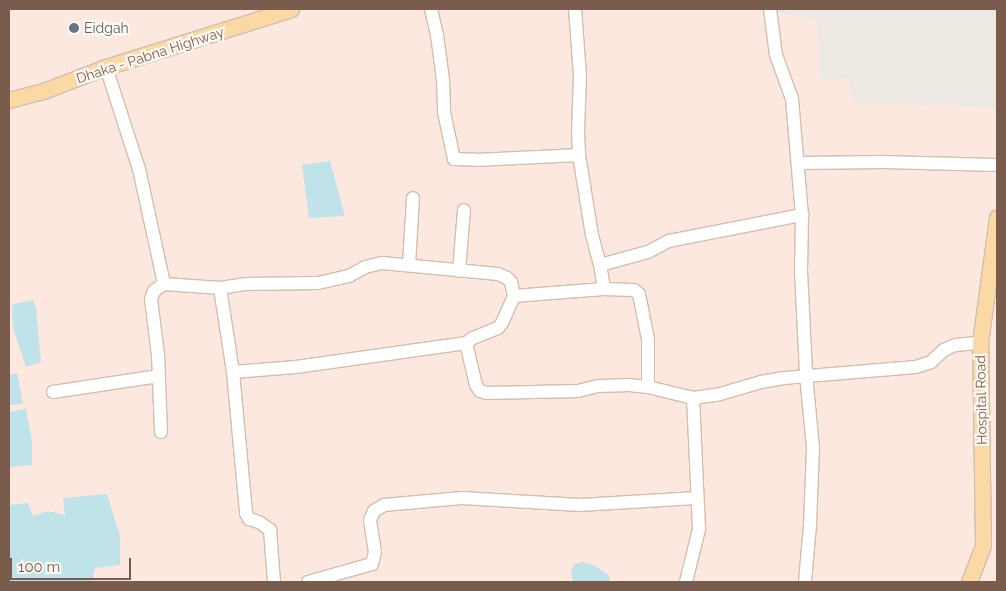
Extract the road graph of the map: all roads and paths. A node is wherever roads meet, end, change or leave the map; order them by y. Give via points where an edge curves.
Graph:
1 (292, 9) edge
2 (431, 9) edge
3 (575, 9) edge
4 (770, 9) edge
5 (106, 68) junction
6 (9, 100) edge
7 (579, 155) junction
8 (798, 163) junction
9 (997, 165) edge
10 (413, 198) dead end
11 (464, 210) dead end
12 (802, 215) junction
13 (997, 217) edge
14 (409, 265) junction
15 (600, 265) junction
16 (459, 271) junction
17 (164, 284) junction
18 (220, 288) junction
19 (604, 289) junction
20 (514, 296) junction
21 (980, 342) junction
22 (466, 344) junction
23 (233, 372) junction
24 (806, 375) junction
25 (159, 376) junction
26 (648, 386) junction
27 (53, 392) dead end
28 (693, 398) junction
29 (161, 432) dead end
30 (696, 498) junction
31 (274, 582) edge
32 (308, 582) edge
33 (686, 582) edge
34 (805, 582) edge
35 (969, 582) edge

1 - 5 main road, Dhaka - Pabna Highway
2 - 7 street via 443,80 444,112 454,159
3 - 7 street via 580,75
4 - 8 street via 776,55 792,100
5 - 6 main road, Dhaka - Pabna Highway
5 - 17 street via 139,169
7 - 15 street
8 - 9 street
8 - 12 street
10 - 14 street
11 - 16 street
12 - 15 street via 669,241 648,252
12 - 24 street
13 - 21 main road, Hospital Road
14 - 16 street
14 - 18 street via 372,264 349,276 318,283 245,284
15 - 19 street
16 - 20 street via 498,274 507,278
17 - 18 street
17 - 25 street via 154,291 152,299
18 - 23 street
19 - 20 street
19 - 26 street via 634,290 639,294 648,339
20 - 22 street via 498,328
21 - 24 street via 955,344 931,362 916,367
21 - 35 main road, Hospital Road via 983,546
22 - 23 street via 296,368
22 - 26 street via 476,385 487,393
23 - 31 street via 246,513 249,519 270,530
24 - 28 street
24 - 34 street via 813,448
25 - 27 street
25 - 29 street
26 - 28 street
28 - 30 street
30 - 32 street via 580,505 462,498 384,505 374,511 370,520 375,552 372,564
30 - 33 street via 698,529

